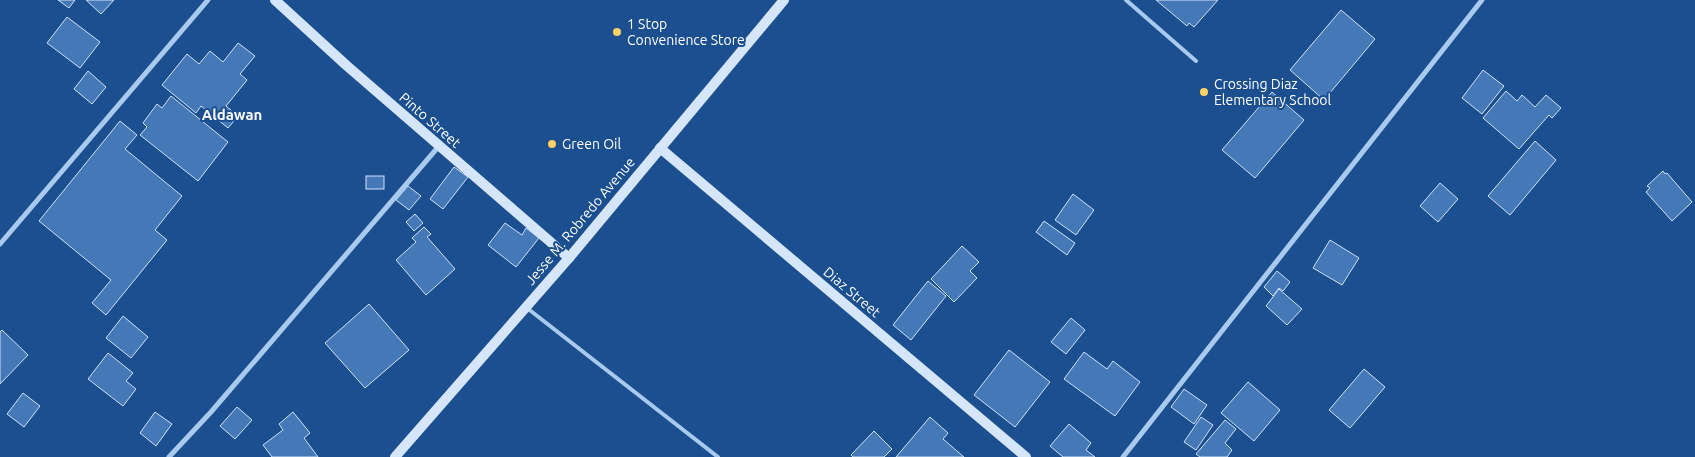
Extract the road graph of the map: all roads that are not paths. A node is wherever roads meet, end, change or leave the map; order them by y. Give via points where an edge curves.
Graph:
1 (208, 0) edge
2 (275, 0) edge
3 (784, 0) edge
4 (1126, 0) edge
5 (1482, 0) edge
6 (1196, 61) dead end
7 (439, 146) junction
8 (660, 148) junction
9 (0, 244) edge
10 (569, 258) junction
11 (526, 307) junction
12 (169, 457) edge
13 (395, 457) edge
14 (718, 457) edge
15 (1026, 457) edge
16 (1123, 457) edge

1 - 9 street
2 - 7 main road, Pinto Street
3 - 8 main road, Jesse M. Robredo Avenue
4 - 6 lane
5 - 16 street
7 - 10 main road, Pinto Street
7 - 12 street
8 - 10 main road, Jesse M. Robredo Avenue
8 - 15 main road, Diaz Street
10 - 11 main road, Jesse M. Robredo Avenue
11 - 13 main road, Jesse M. Robredo Avenue
11 - 14 lane

